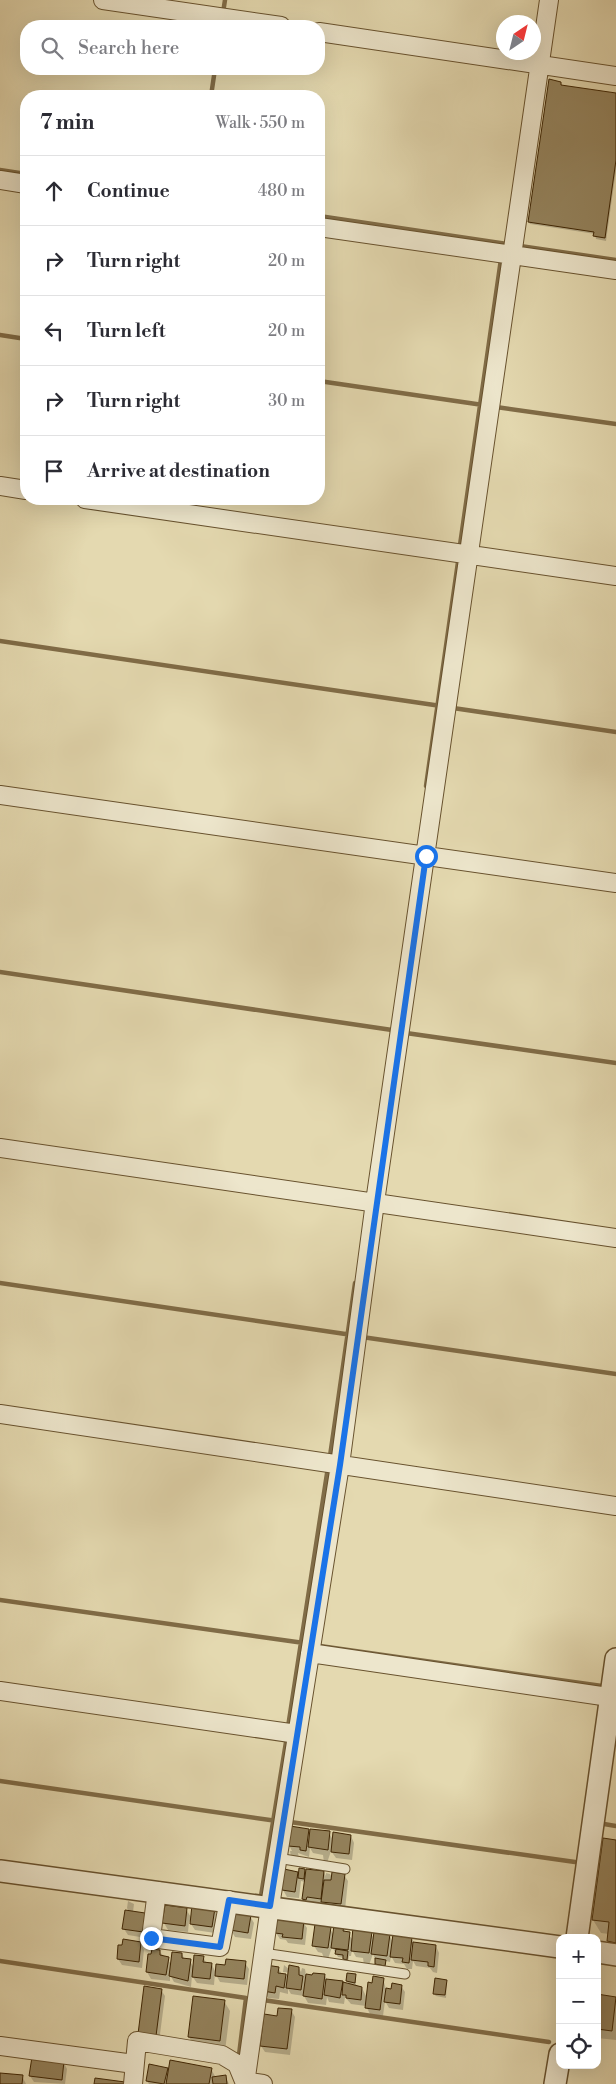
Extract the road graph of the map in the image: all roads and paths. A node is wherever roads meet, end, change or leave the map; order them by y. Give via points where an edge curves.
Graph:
1 (103, 0) edge
2 (549, 0) edge
3 (240, 20) edge
4 (325, 33) edge
5 (540, 64) junction
6 (616, 76) edge
7 (0, 180) edge
8 (20, 183) edge
9 (325, 228) edge
10 (513, 255) junction
11 (616, 270) edge
12 (0, 486) edge
13 (20, 489) edge
14 (126, 505) edge
15 (468, 555) junction
16 (616, 576) edge
17 (0, 795) edge
18 (426, 856) junction
19 (616, 883) edge
20 (0, 1148) edge
21 (375, 1202) junction
22 (616, 1238) edge
23 (0, 1414) edge
24 (340, 1465) junction
25 (616, 1506) edge
26 (310, 1653) junction
27 (616, 1660) edge
28 (0, 1691) edge
29 (613, 1698) edge
30 (297, 1734) junction
31 (277, 1858) junction
32 (345, 1869) dead end
33 (0, 1871) edge
34 (157, 1891) junction
35 (229, 1900) junction
36 (270, 1906) junction
37 (578, 1934) edge
38 (556, 1946) edge
39 (263, 1953) junction
40 (601, 1953) edge
41 (616, 1955) edge
42 (405, 1974) dead end
43 (0, 2046) edge
44 (134, 2064) junction
45 (558, 2069) edge
46 (244, 2083) edge
47 (132, 2084) edge
48 (263, 2084) edge
49 (555, 2084) edge

1 - 3 street
2 - 5 street
4 - 5 street
5 - 6 street
5 - 10 street
7 - 8 street
9 - 10 street
10 - 11 street
10 - 15 street
12 - 13 street
14 - 15 street
15 - 16 street
15 - 18 street
17 - 18 street
18 - 19 street
18 - 21 street
20 - 21 street
21 - 22 street
21 - 24 street
23 - 24 street
24 - 25 street
24 - 26 street
26 - 29 street
26 - 30 street
27 - 29 street
28 - 30 street
29 - 37 street
30 - 31 street
31 - 32 lane
31 - 36 street
33 - 34 street
34 - 35 street
34 - 35 street via 151,1938 220,1947
35 - 36 street
36 - 38 street
36 - 39 street
39 - 42 lane
39 - 46 street
40 - 41 street
43 - 44 street
44 - 46 street via 136,2041 222,2055 237,2064
44 - 47 street
45 - 49 street
46 - 48 street

